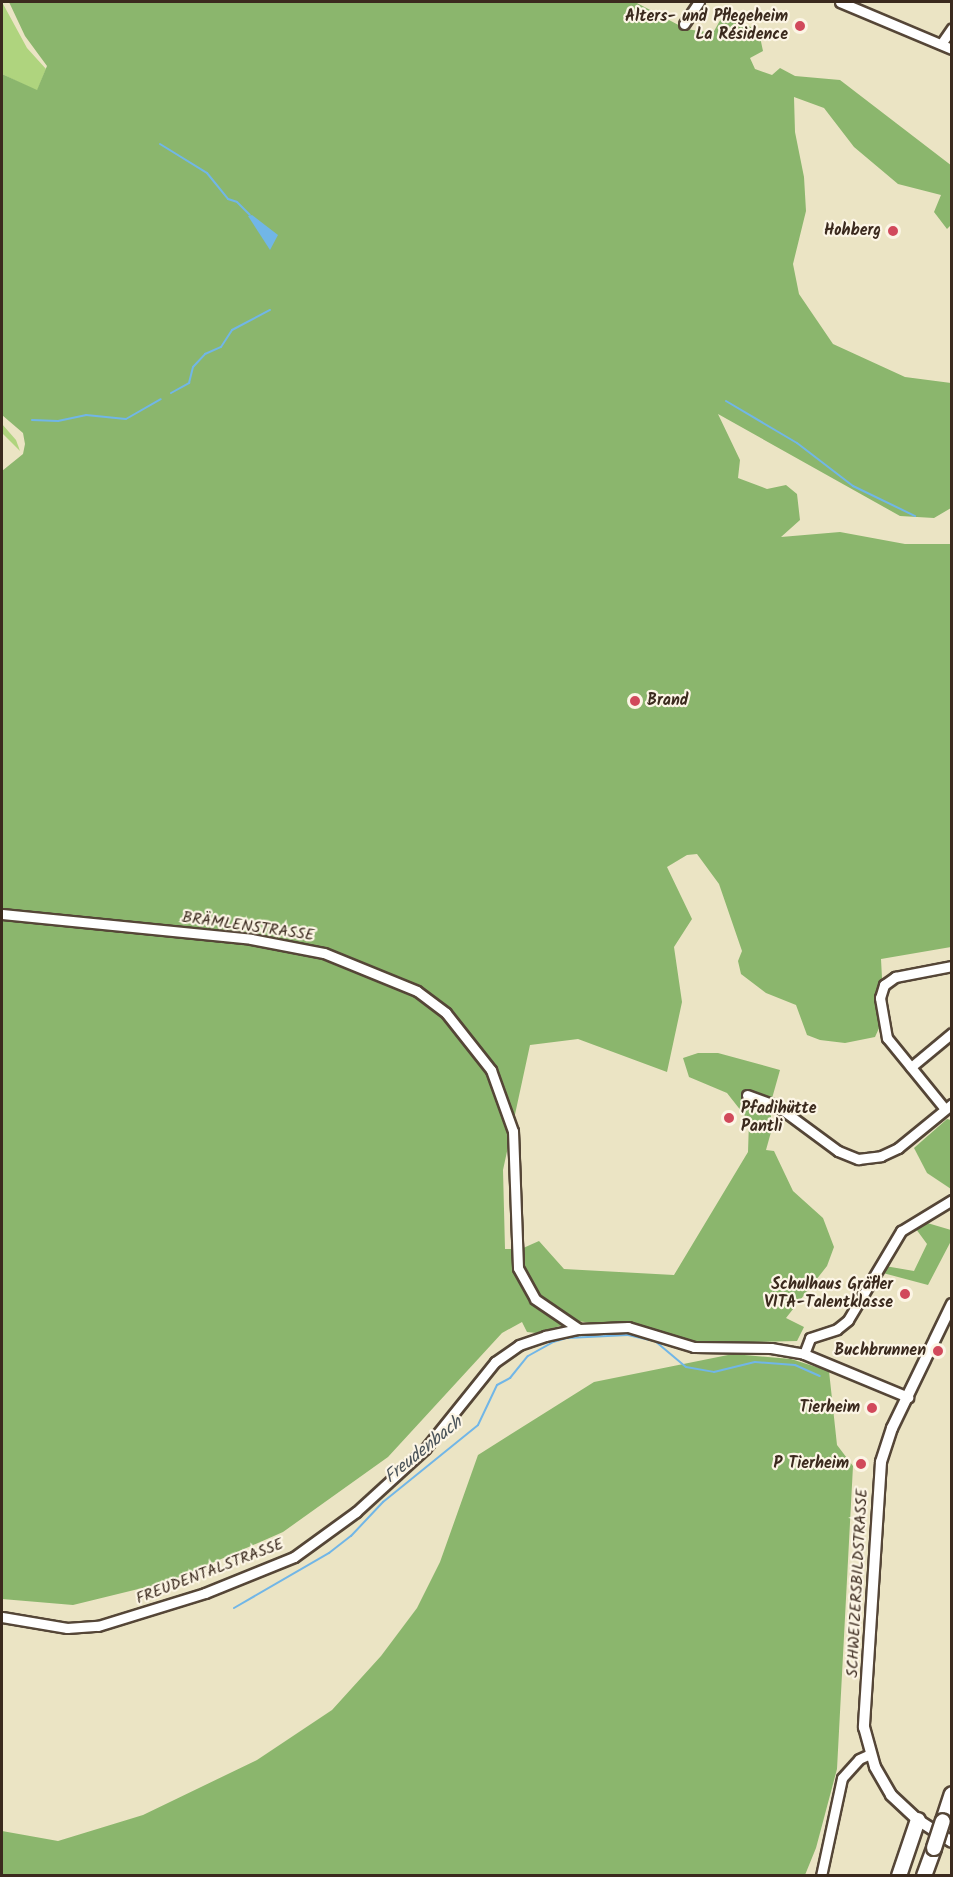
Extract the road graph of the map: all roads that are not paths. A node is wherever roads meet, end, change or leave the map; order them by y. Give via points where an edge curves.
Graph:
1 (699, 2) edge
2 (840, 2) edge
3 (684, 24) dead end
4 (951, 28) edge
5 (940, 44) junction
6 (951, 49) edge
7 (2, 914) edge
8 (951, 966) edge
9 (951, 1033) edge
10 (911, 1067) junction
11 (747, 1095) dead end
12 (948, 1106) edge
13 (951, 1200) edge
14 (951, 1305) edge
15 (579, 1329) junction
16 (804, 1354) junction
17 (908, 1397) junction
18 (2, 1617) edge
19 (870, 1754) junction
20 (951, 1794) edge
21 (918, 1820) junction
22 (951, 1842) edge
23 (821, 1875) edge
24 (899, 1875) edge
25 (924, 1875) edge

1 - 3 street
2 - 5 street
4 - 5 street
5 - 6 street
7 - 15 street, BRÄMLENSTRASSE via 251,939 324,954 399,981 446,1013 490,1070 513,1131 518,1268 535,1299
8 - 10 street via 895,977 884,985 880,998 887,1038
9 - 10 street
10 - 12 street
11 - 12 street via 777,1106 838,1151 858,1159 881,1156 898,1148
13 - 16 street via 902,1231 848,1320 837,1329 810,1338
14 - 17 main road, SCHWEIZERSBILDSTRASSE
15 - 16 street, FREUDENTALSTRASSE via 628,1327 694,1347 771,1348
15 - 18 street, FREUDENTALSTRASSE via 519,1345 495,1362 425,1449 356,1512 294,1557 205,1593 98,1626 67,1628
16 - 17 street, FREUDENTALSTRASSE
17 - 19 main road, SCHWEIZERSBILDSTRASSE via 881,1462 877,1490 865,1711
19 - 21 main road, SCHWEIZERSBILDSTRASSE via 891,1795
19 - 23 street via 860,1758 842,1778
20 - 25 highway, bridge
21 - 22 main road, SCHWEIZERSBILDSTRASSE
21 - 24 highway

